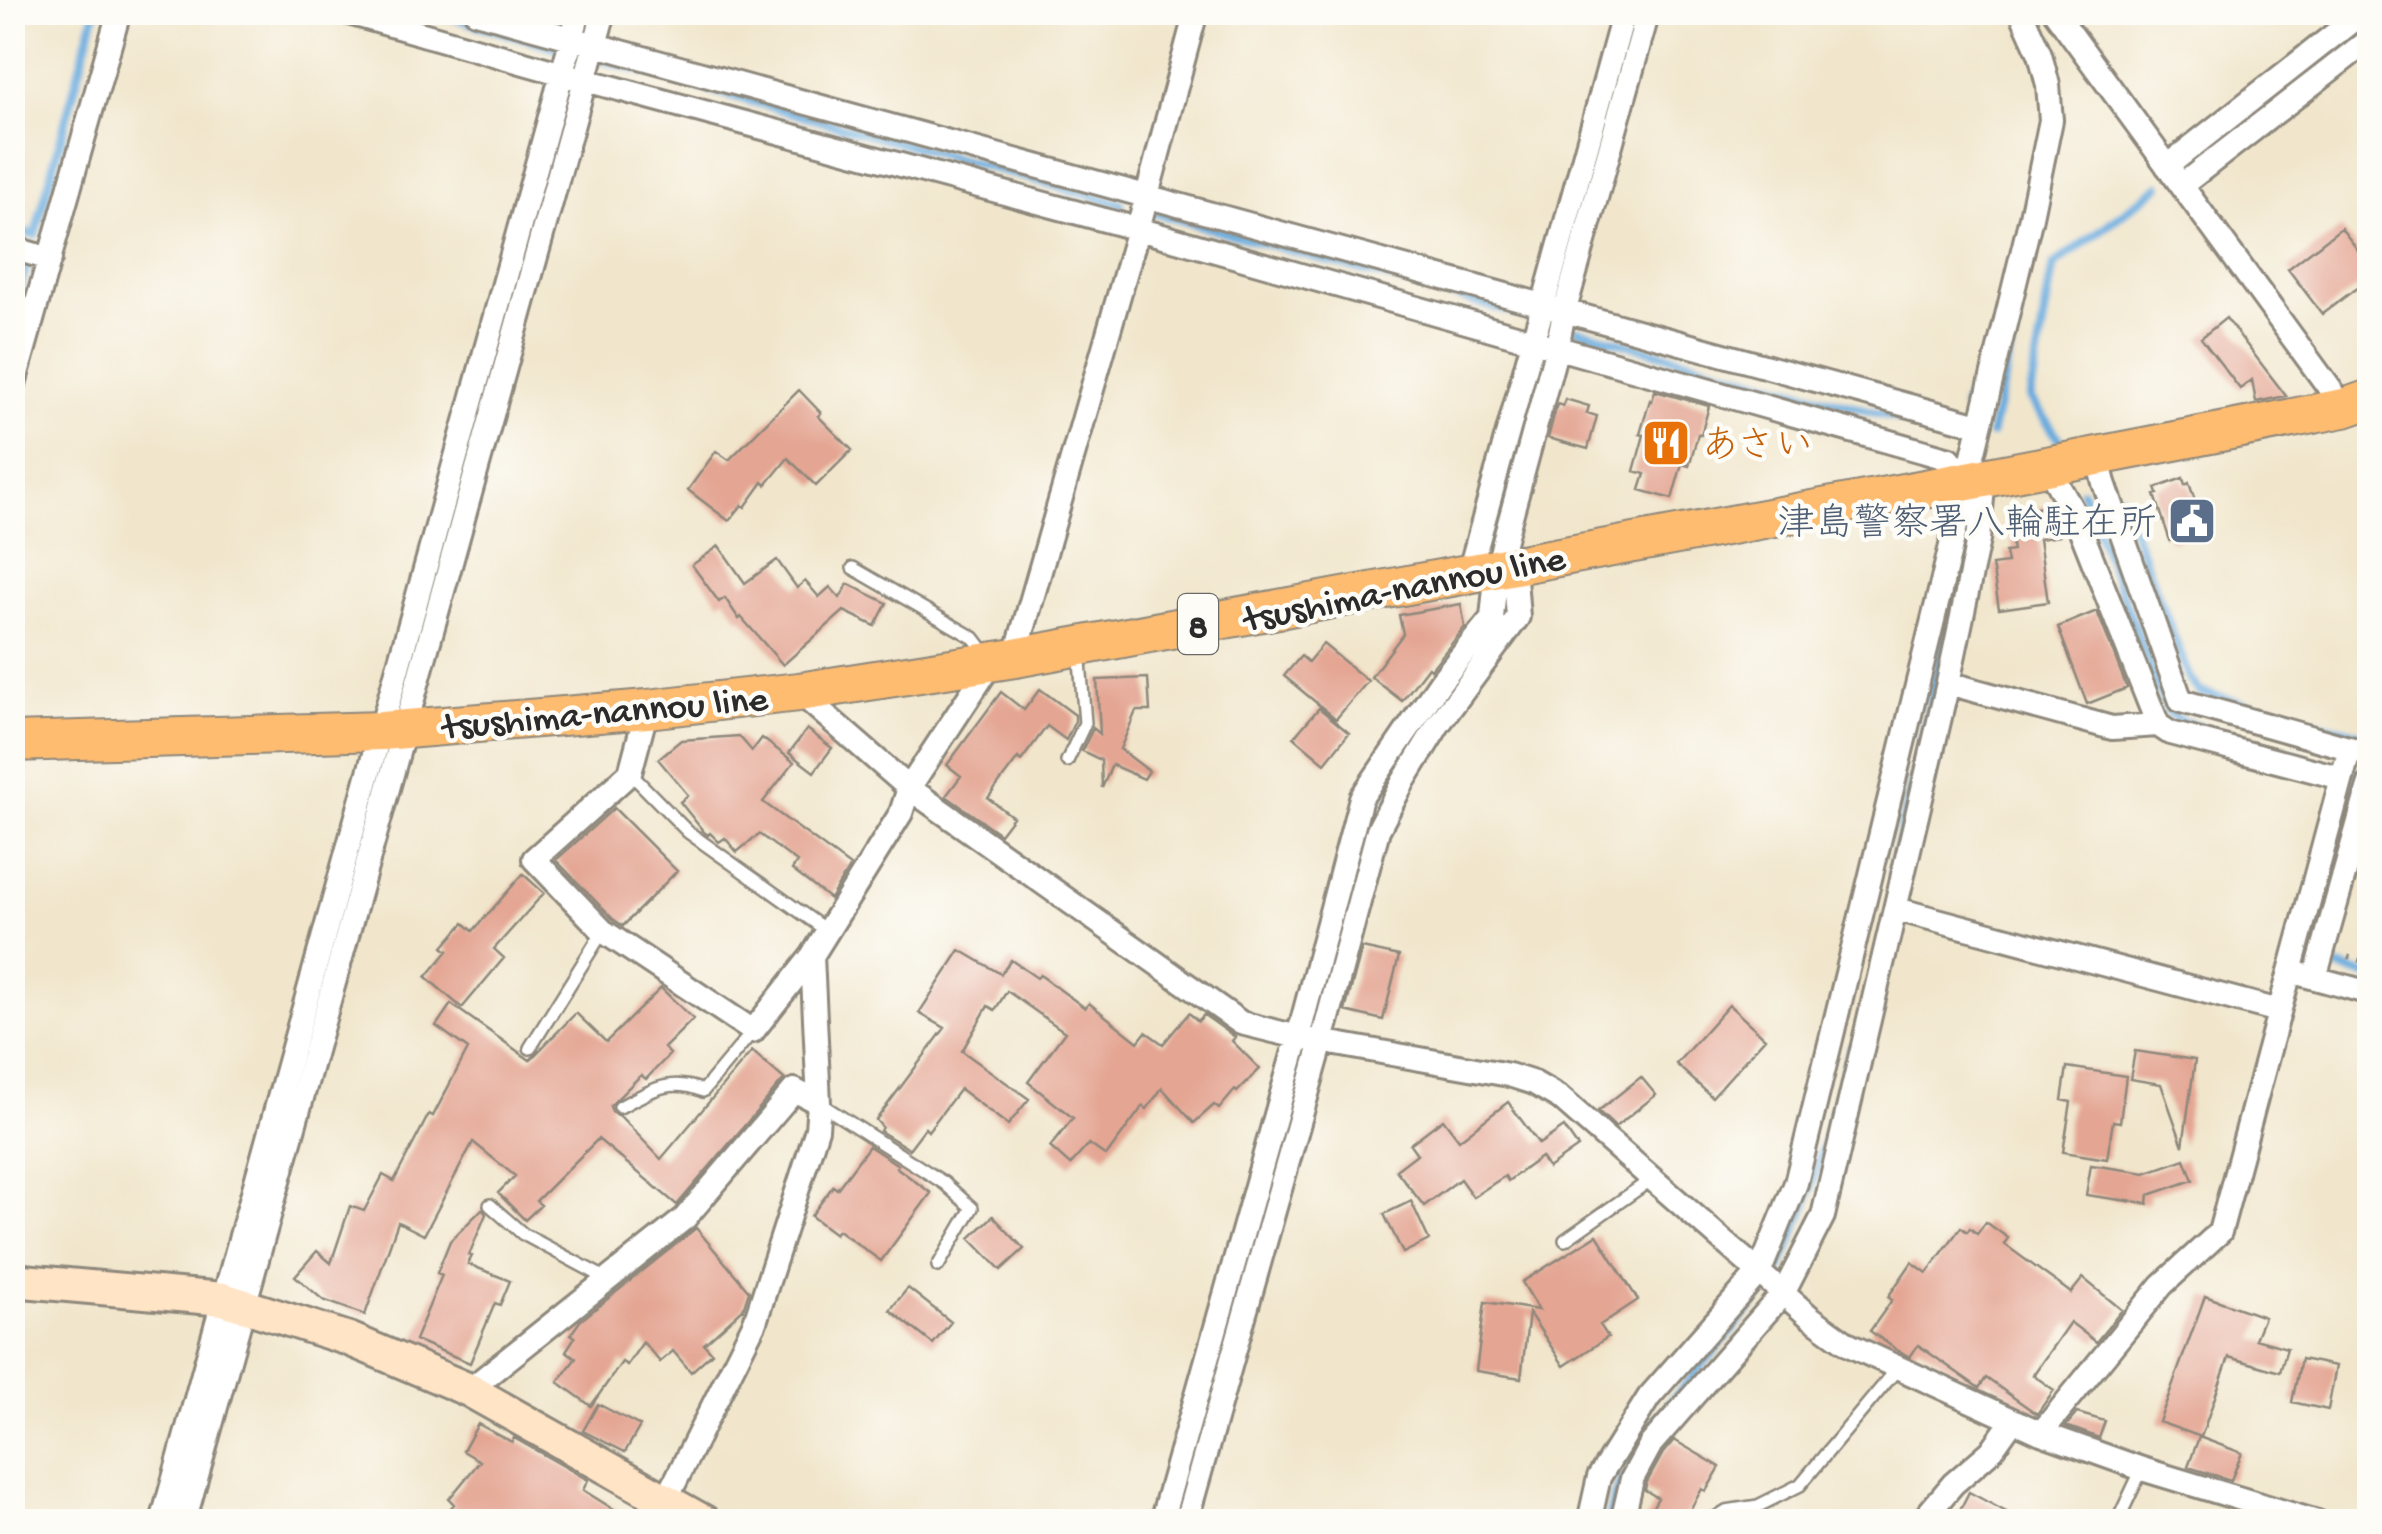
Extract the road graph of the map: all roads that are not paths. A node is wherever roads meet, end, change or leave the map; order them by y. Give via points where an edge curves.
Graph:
1 (119, 12) edge
2 (345, 12) edge
3 (476, 12) edge
4 (579, 12) edge
5 (604, 12) edge
6 (1196, 12) edge
7 (1624, 12) edge
8 (1648, 12) edge
9 (2021, 12) edge
10 (2055, 12) edge
11 (2363, 12) edge
12 (2370, 39) edge
13 (583, 43) junction
14 (574, 77) junction
15 (2175, 175) junction
16 (1146, 197) junction
17 (1138, 229) junction
18 (12, 248) edge
19 (50, 259) junction
20 (1554, 310) junction
21 (1533, 340) junction
22 (1557, 347) junction
23 (12, 391) edge
24 (2356, 404) edge
25 (1980, 425) junction
26 (2097, 456) junction
27 (2047, 466) junction
28 (1975, 480) junction
29 (854, 568) dead end
30 (1493, 569) junction
31 (1079, 646) junction
32 (1004, 660) junction
33 (1948, 683) junction
34 (800, 692) junction
35 (647, 709) junction
36 (2158, 725) junction
37 (394, 730) junction
38 (12, 742) edge
39 (2360, 751) edge
40 (1067, 761) dead end
41 (630, 773) junction
42 (2342, 778) junction
43 (2370, 783) edge
44 (909, 788) junction
45 (1896, 910) junction
46 (603, 931) junction
47 (828, 931) junction
48 (2299, 936) junction
49 (2325, 943) junction
50 (812, 956) junction
51 (2289, 971) junction
52 (2315, 978) junction
53 (2370, 993) edge
54 (2279, 1010) junction
55 (754, 1031) junction
56 (1298, 1037) junction
57 (1322, 1041) junction
58 (530, 1048) dead end
59 (819, 1104) junction
60 (620, 1107) dead end
61 (1652, 1179) junction
62 (490, 1205) dead end
63 (1565, 1240) dead end
64 (938, 1266) dead end
65 (1760, 1271) junction
66 (608, 1279) junction
67 (12, 1280) edge
68 (1784, 1292) junction
69 (234, 1302) junction
70 (1898, 1368) junction
71 (469, 1390) junction
72 (2013, 1420) junction
73 (2040, 1433) junction
74 (2142, 1468) junction
75 (663, 1511) edge
76 (162, 1522) edge
77 (184, 1522) edge
78 (704, 1522) edge
79 (1161, 1522) edge
80 (1186, 1522) edge
81 (1589, 1522) edge
82 (1622, 1522) edge
83 (1709, 1522) edge
84 (1921, 1522) edge
85 (2117, 1522) edge
86 (2317, 1522) edge

1 - 19 street
2 - 14 street
3 - 13 street
4 - 13 street
5 - 13 street
6 - 16 street
7 - 20 street
8 - 20 street
9 - 25 street via 2040,54 2051,120
10 - 15 street
11 - 15 street
12 - 15 street
13 - 14 street
13 - 16 street
14 - 17 street
14 - 37 street
15 - 24 street
16 - 17 street
16 - 20 street
17 - 21 street
17 - 32 street
18 - 19 street
19 - 23 street
20 - 21 street
20 - 22 street
20 - 25 street
21 - 22 street
21 - 30 street
22 - 28 street via 1950,459
22 - 30 street
24 - 26 main road, tsushima-nannou line / 8
25 - 28 street
26 - 27 main road, tsushima-nannou line / 8
26 - 39 street via 2181,701
27 - 28 main road, tsushima-nannou line / 8
27 - 36 street via 2074,512
28 - 30 main road, tsushima-nannou line / 8
28 - 33 street via 1978,540
28 - 65 street via 1796,1183
29 - 32 lane
30 - 31 main road, tsushima-nannou line / 8
30 - 56 street via 1492,618 1361,798
30 - 57 street via 1518,617 1438,725 1378,830
31 - 32 main road, tsushima-nannou line / 8
31 - 40 lane via 1086,723
32 - 34 main road, tsushima-nannou line / 8
32 - 44 street
33 - 36 street via 2112,728
33 - 45 street
34 - 35 main road, tsushima-nannou line / 8
34 - 44 street
35 - 37 main road, tsushima-nannou line / 8
35 - 41 street
36 - 42 street
37 - 38 main road, tsushima-nannou line / 8
37 - 69 street
39 - 42 street
41 - 46 street via 534,858
41 - 47 lane via 688,832
42 - 48 street
43 - 49 street
44 - 47 street
44 - 56 street via 1241,1023
45 - 54 street
45 - 68 street via 1823,1216
46 - 55 street
46 - 58 lane
47 - 50 street
48 - 49 street
48 - 51 street
49 - 52 street
50 - 55 street
50 - 59 street
51 - 52 street
51 - 54 street
52 - 53 street
54 - 73 street via 2220,1232 2162,1285
55 - 60 lane via 703,1091 684,1083 660,1086
56 - 57 street
56 - 79 street
57 - 61 street via 1534,1082
57 - 80 street
59 - 64 lane via 944,1182 972,1208
59 - 66 street via 794,1090 685,1218
59 - 75 street via 818,1129 755,1322
61 - 63 lane
61 - 65 street
62 - 66 lane via 523,1234
65 - 68 street
65 - 81 street via 1650,1398 1600,1477
66 - 71 street
67 - 69 street
68 - 70 street via 1849,1346
68 - 82 street via 1651,1444 1632,1480
69 - 71 street via 349,1339
69 - 76 street
69 - 77 street
70 - 72 street
70 - 83 lane via 1800,1484
71 - 75 street
72 - 73 street
72 - 84 street
73 - 74 street
74 - 85 lane
74 - 86 street
75 - 78 street

